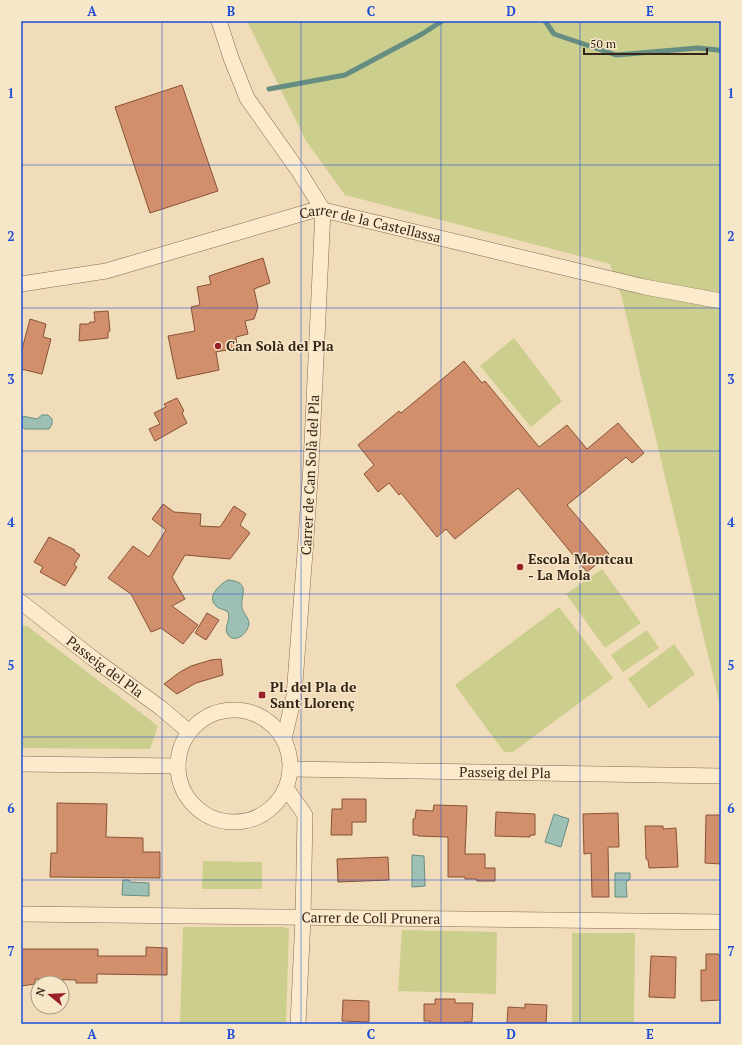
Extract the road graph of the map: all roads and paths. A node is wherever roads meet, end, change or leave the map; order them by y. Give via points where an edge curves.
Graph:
1 (219, 21) edge
2 (323, 210) junction
3 (21, 284) edge
4 (721, 301) edge
5 (21, 602) edge
6 (21, 614) edge
7 (37, 614) junction
8 (189, 732) junction
9 (284, 739) junction
10 (21, 764) edge
11 (178, 766) junction
12 (290, 768) junction
13 (721, 776) edge
14 (286, 788) junction
15 (21, 914) edge
16 (303, 918) junction
17 (721, 922) edge
18 (298, 1024) edge

1 - 2 street via 247,98
2 - 3 street, Carrer de la Castellassa via 311,211 106,270
2 - 4 street, Carrer de la Castellassa via 645,287
2 - 9 street, Carrer de Can Solà del Pla via 305,553 294,696
5 - 7 street, Passeig del Pla
6 - 7 street
7 - 8 street, Passeig del Pla
8 - 9 street via 214,713 236,709 250,711 263,718 276,728
8 - 11 street via 181,746
9 - 12 street via 290,757
10 - 11 street
11 - 14 street via 179,780 186,796 196,808 211,818 228,822 247,821 263,814 277,802
12 - 13 street, Passeig del Pla
12 - 14 street
14 - 16 street via 305,815
15 - 16 street, Carrer de Coll Prunera
16 - 17 street, Carrer de Coll Prunera
16 - 18 street

